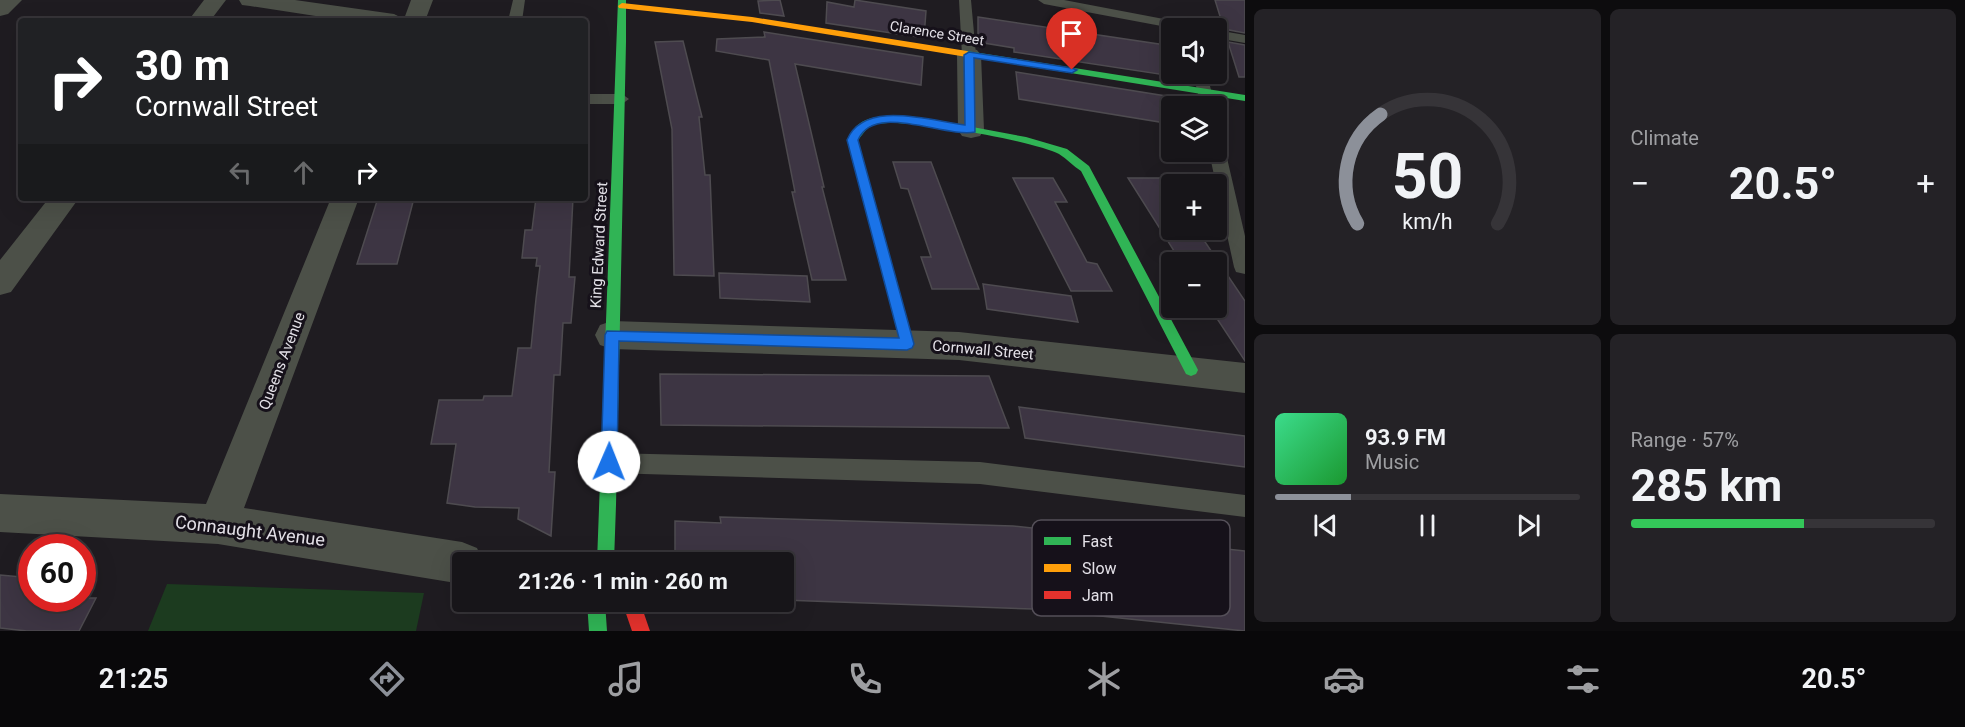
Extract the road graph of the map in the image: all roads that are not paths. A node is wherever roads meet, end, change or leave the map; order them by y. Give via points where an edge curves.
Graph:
1 (11, 0) edge
2 (215, 0) edge
3 (250, 0) edge
4 (422, 0) edge
5 (519, 0) edge
6 (964, 0) edge
7 (1044, 0) edge
8 (622, 3) edge
9 (0, 9) edge
10 (201, 18) edge
11 (373, 18) edge
12 (415, 18) edge
13 (516, 18) edge
14 (1161, 23) edge
15 (1227, 36) edge
16 (1245, 39) edge
17 (969, 55) junction
18 (1203, 84) edge
19 (1205, 91) junction
20 (1206, 96) edge
21 (1245, 98) edge
22 (588, 99) edge
23 (622, 99) junction
24 (971, 130) junction
25 (1220, 162) edge
26 (62, 201) edge
27 (344, 201) edge
28 (1245, 267) edge
29 (0, 283) edge
30 (612, 335) junction
31 (907, 344) junction
32 (1191, 370) junction
33 (1245, 378) edge
34 (609, 462) junction
35 (1245, 506) edge
36 (0, 513) edge
37 (218, 524) junction
38 (606, 552) edge
39 (452, 561) edge
40 (604, 614) edge
41 (641, 631) edge

1 - 9 street
2 - 10 street
3 - 11 street
4 - 12 street
5 - 13 lane
6 - 17 lane
7 - 14 lane
8 - 17 street, Clarence Street
8 - 23 street, King Edward Street
15 - 16 lane
17 - 19 street, Clarence Street
17 - 24 street
18 - 19 lane
19 - 20 lane
19 - 21 street, Clarence Street
22 - 23 lane
23 - 30 street, King Edward Street
24 - 31 street via 883,118 863,125 853,140
24 - 32 street via 1049,147 1085,169
25 - 28 lane
26 - 29 street
27 - 37 street, Queens Avenue
30 - 31 street, Cornwall Street
30 - 34 street, King Edward Street
31 - 32 street, Cornwall Street
32 - 33 street, Cornwall Street
34 - 35 lane via 980,473
34 - 38 street, King Edward Street
36 - 37 street, Connaught Avenue
37 - 39 street, Connaught Avenue
40 - 41 street

